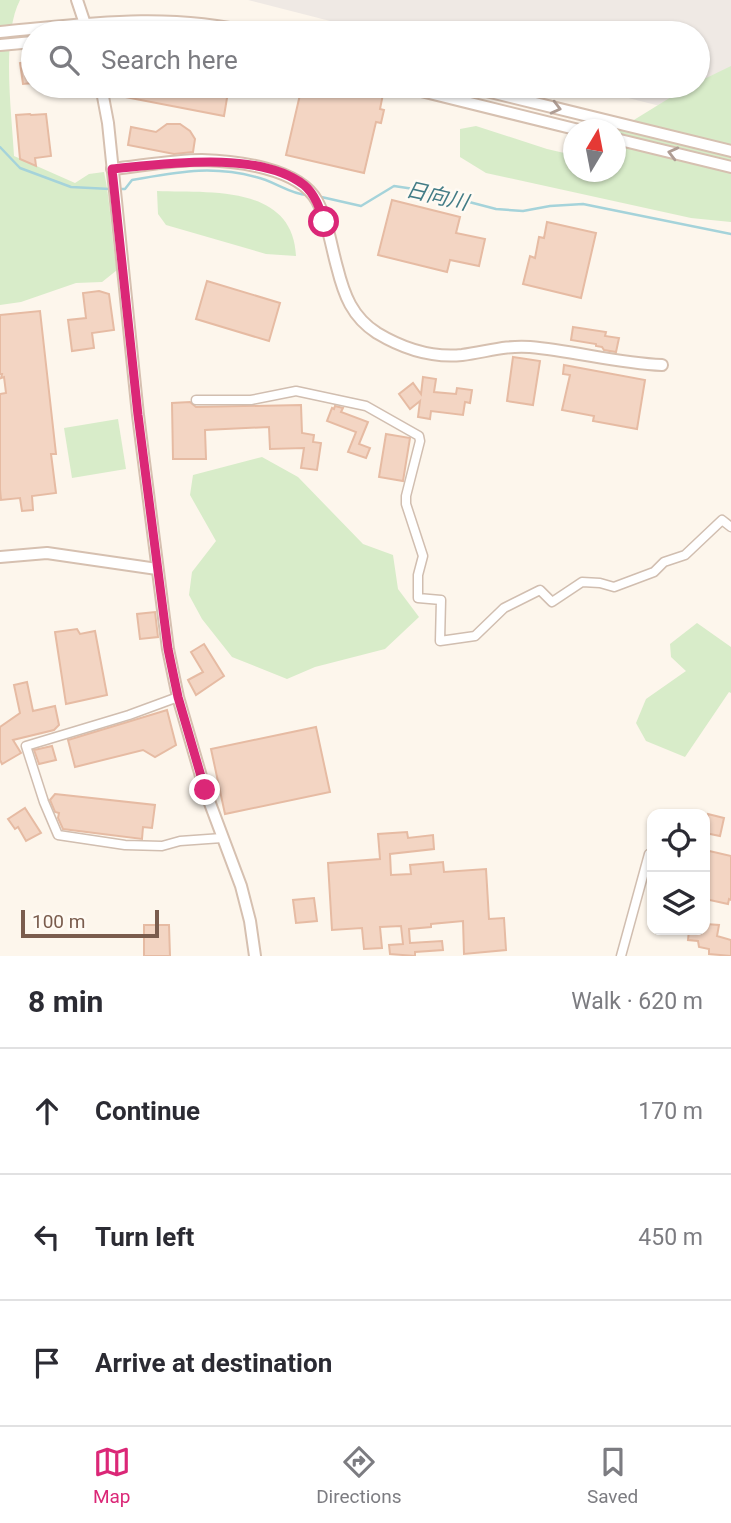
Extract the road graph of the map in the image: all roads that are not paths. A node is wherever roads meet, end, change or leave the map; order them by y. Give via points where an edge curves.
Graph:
1 (77, 0) edge
2 (84, 21) edge
3 (140, 21) edge
4 (183, 21) edge
5 (21, 31) edge
6 (0, 32) edge
7 (21, 43) edge
8 (0, 45) edge
9 (103, 98) edge
10 (450, 98) edge
11 (515, 98) edge
12 (563, 126) edge
13 (626, 142) edge
14 (731, 151) edge
15 (731, 167) edge
16 (113, 175) junction
17 (662, 365) dead end
18 (196, 400) dead end
19 (731, 527) edge
20 (0, 557) edge
21 (157, 569) junction
22 (178, 697) junction
23 (222, 838) junction
24 (647, 861) edge
25 (255, 956) edge
26 (621, 956) edge

1 - 2 street
3 - 4 street
5 - 6 street
7 - 8 street
9 - 16 street
10 - 12 street
11 -> 14 street
15 -> 13 street
16 - 17 street via 201,160 270,170 305,185 317,202 351,310 377,332 408,348 444,356 530,347
16 - 21 street
18 - 19 street via 251,400 296,391 366,406 419,436 406,504 422,556 418,598 440,600 440,641 475,636 504,608 540,590 552,602 582,582 614,587 653,572 664,562 685,555 722,520
20 - 21 street via 47,553
21 - 22 street
22 - 23 street
22 - 23 street via 26,746 58,835 162,846
23 - 25 street via 241,886
24 - 26 street

